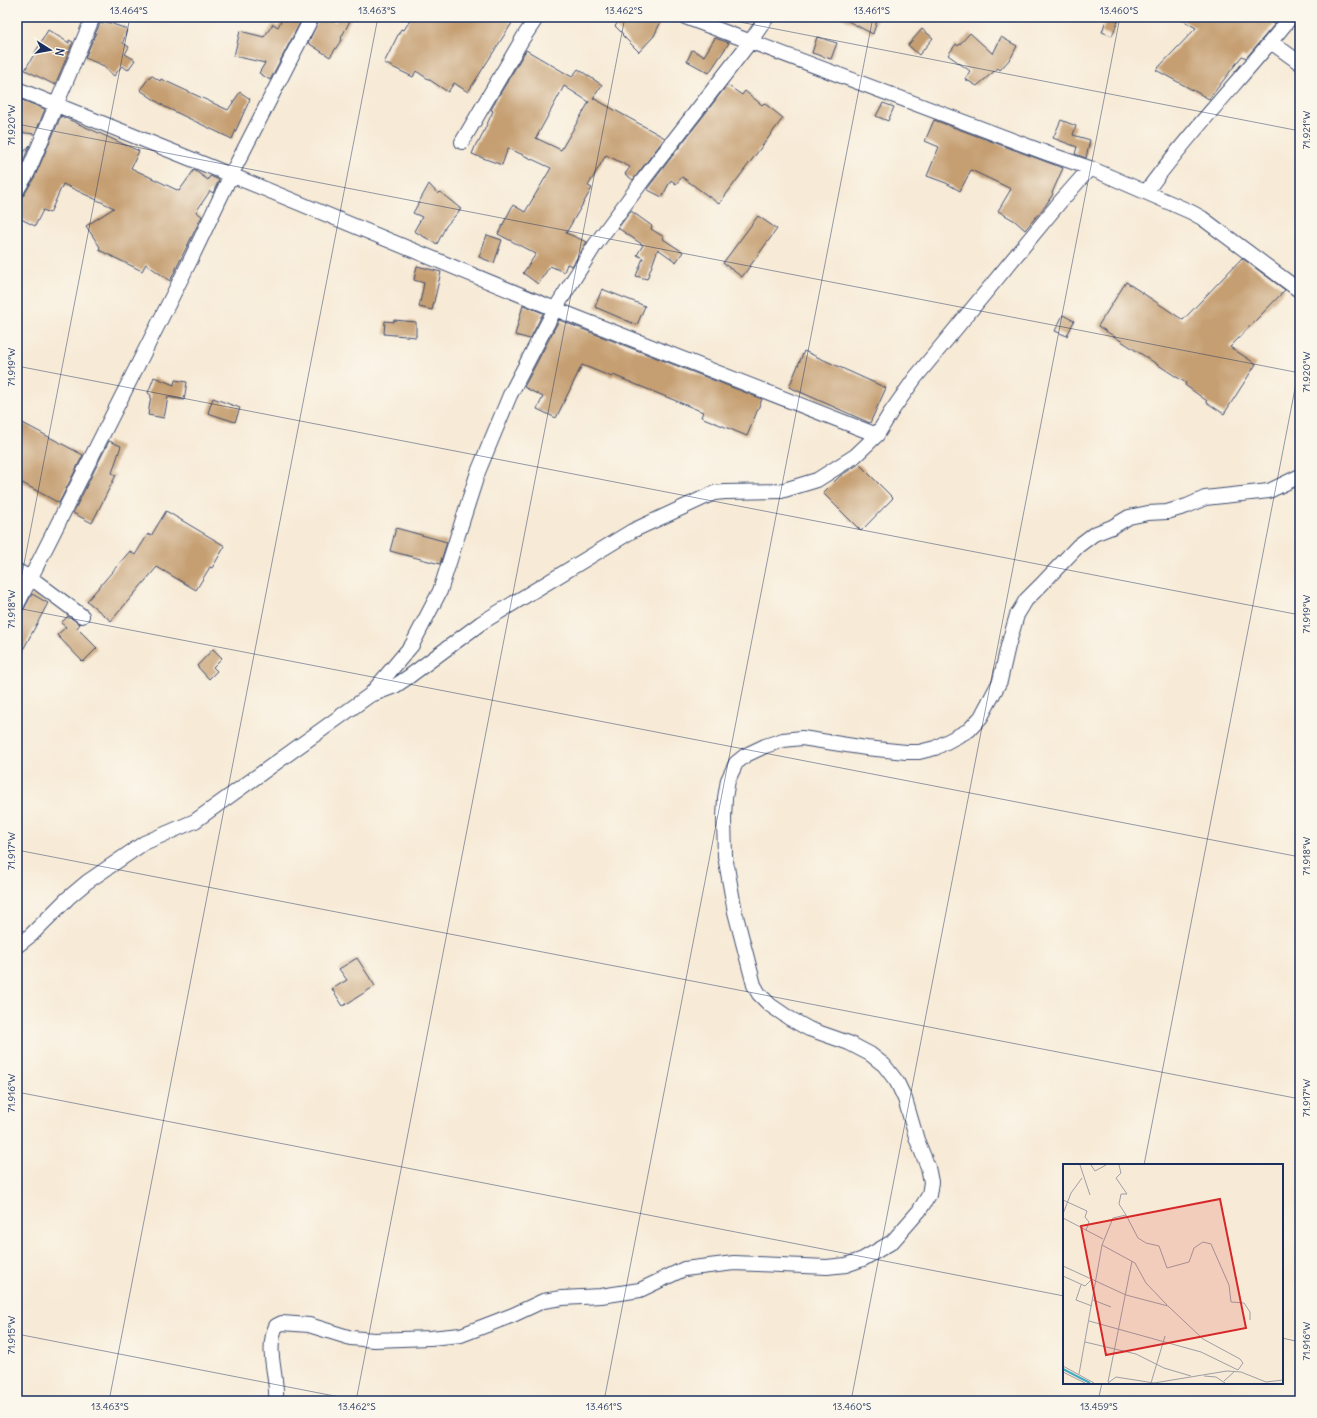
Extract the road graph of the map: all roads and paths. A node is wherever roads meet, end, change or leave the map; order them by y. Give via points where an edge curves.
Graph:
1 (93, 17) edge
2 (312, 17) edge
3 (537, 17) edge
4 (685, 17) edge
5 (767, 17) edge
6 (1291, 17) edge
7 (750, 42) junction
8 (1271, 42) junction
9 (1300, 63) edge
10 (17, 89) edge
11 (56, 105) junction
12 (462, 142) dead end
13 (1090, 168) junction
14 (231, 175) junction
15 (17, 190) edge
16 (1146, 192) junction
17 (1300, 291) edge
18 (555, 309) junction
19 (877, 435) junction
20 (1300, 476) edge
21 (17, 571) edge
22 (31, 578) junction
23 (17, 605) edge
24 (82, 616) dead end
25 (370, 695) junction
26 (17, 946) edge
27 (276, 1401) edge

1 - 11 street
2 - 14 street
3 - 12 street
4 - 7 street
5 - 7 street
6 - 8 street
7 - 13 street
7 - 18 street via 595,245
8 - 9 street
8 - 16 street via 1166,164
10 - 11 street
11 - 14 street
11 - 15 street via 28,172
13 - 16 street
13 - 19 street via 915,378
14 - 18 street
14 - 22 street via 192,259
16 - 17 street via 1202,218
18 - 19 street
18 - 25 street via 510,395 478,472 440,591 412,645
19 - 25 street via 855,456 817,480 781,492 714,493 632,531 481,623 395,686
20 - 27 street via 1269,491 1205,498 1168,512 1129,517 1094,534 1078,546 1026,600 1017,615 1000,681 982,717 969,730 935,748 906,752 802,738 783,740 765,746 736,763 728,780 725,798 725,856 735,912 754,985 770,1005 789,1018 848,1043 870,1054 884,1065 897,1082 905,1099 928,1167 931,1182 929,1195 919,1211 892,1242 863,1259 846,1265 826,1267 734,1263 684,1269 640,1290 543,1301 461,1335 374,1340 351,1338 309,1325 282,1323 276,1326 272,1334 270,1352 277,1390
21 - 22 street
22 - 23 street
22 - 24 street
25 - 26 street via 195,821 144,843 87,882

